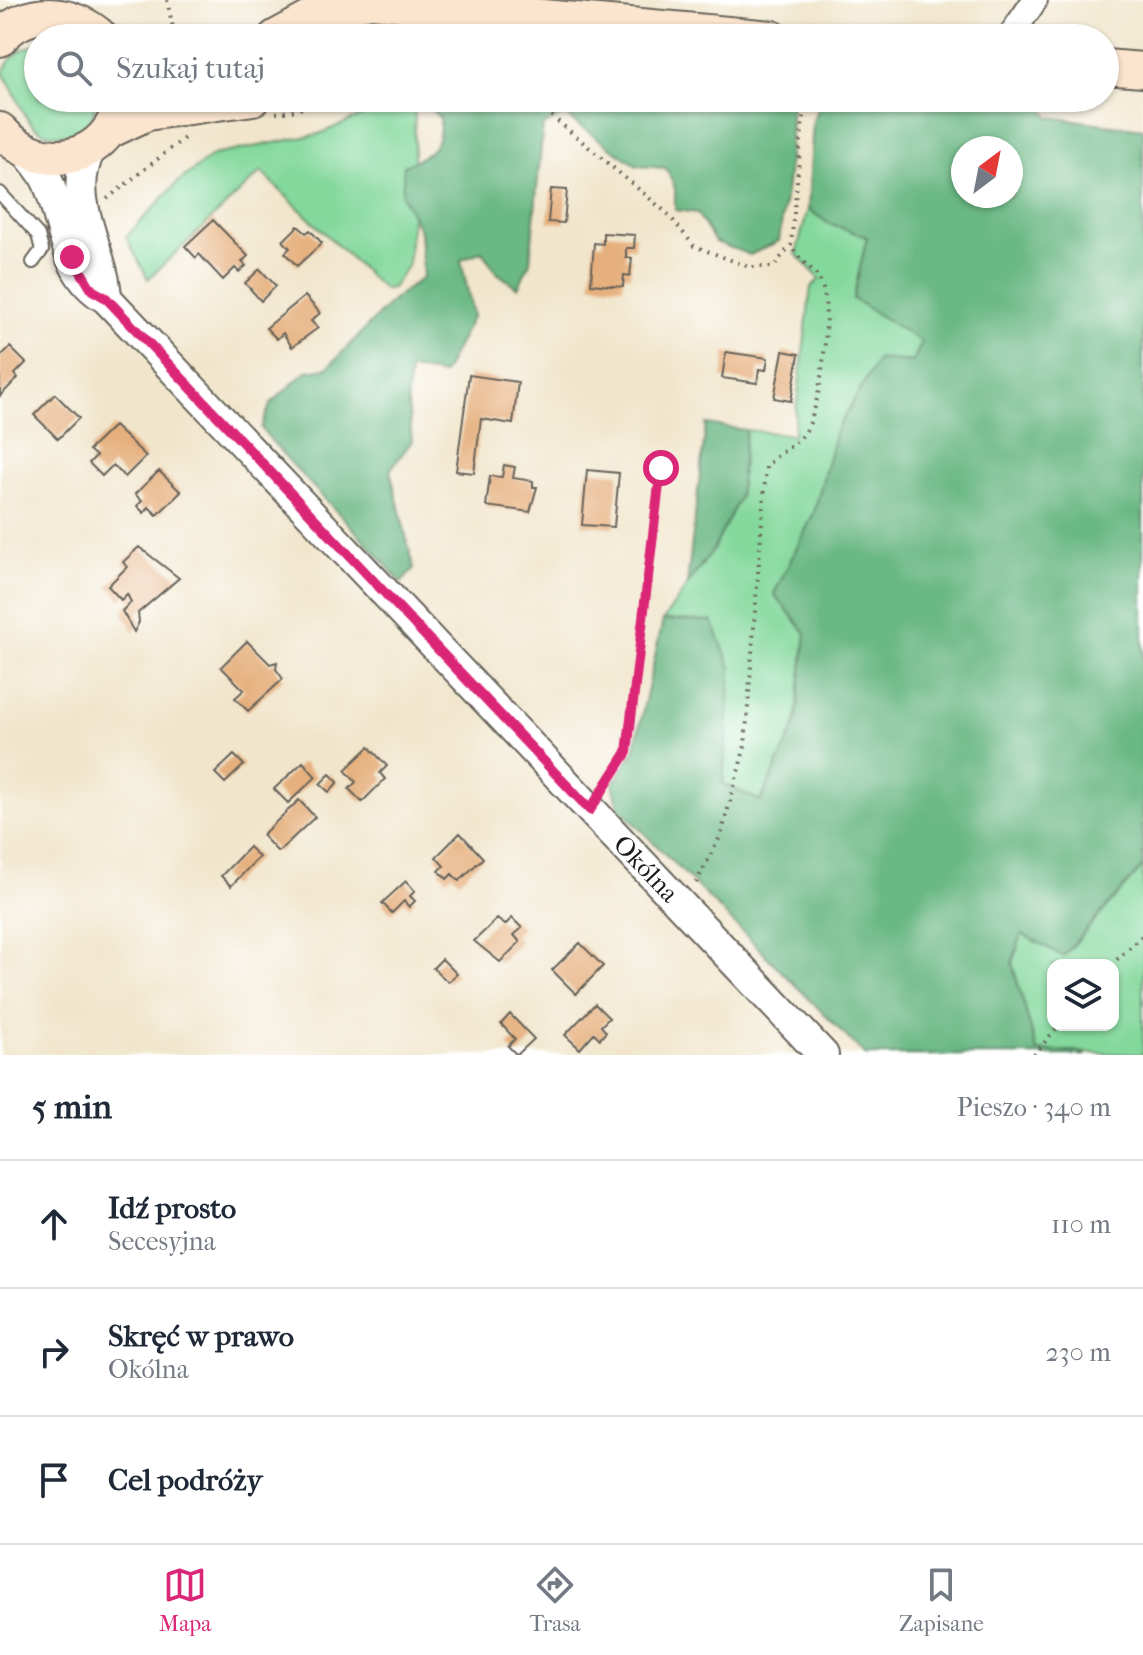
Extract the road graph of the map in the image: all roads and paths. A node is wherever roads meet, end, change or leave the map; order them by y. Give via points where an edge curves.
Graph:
1 (167, 0) edge
2 (1035, 0) edge
3 (493, 14) junction
4 (85, 23) edge
5 (172, 24) edge
6 (301, 24) edge
7 (431, 24) edge
8 (609, 24) edge
9 (1019, 24) edge
10 (1, 36) edge
11 (1119, 68) edge
12 (1143, 70) edge
13 (114, 112) edge
14 (161, 112) edge
15 (198, 112) edge
16 (547, 112) edge
17 (804, 112) edge
18 (8, 139) edge
19 (99, 140) junction
20 (0, 193) edge
21 (84, 207) junction
22 (791, 245) junction
23 (33, 262) dead end
24 (106, 298) junction
25 (661, 468) dead end
26 (590, 810) junction
27 (680, 904) junction
28 (1143, 935) edge
29 (1117, 959) edge
30 (1054, 1031) edge
31 (823, 1055) edge
32 (1034, 1055) edge

1 - 5 path
2 - 9 street
3 - 6 main road via 427,3 353,2
3 - 7 main road
3 - 8 main road
4 - 10 main road via 52,15 34,18
11 - 12 main road
13 - 19 main road
14 - 19 main road via 139,115
15 - 21 path via 200,126 101,204
16 - 22 path via 668,214 694,246 724,259 773,267
17 - 22 path
18 - 19 main road via 57,159
18 - 24 street, Okólna via 49,185 62,235 81,274
19 - 21 street via 82,165
20 - 23 lane via 38,235 42,250
21 - 24 street
22 - 27 path via 820,279 827,301 816,404 807,429 766,467 745,746 721,835 702,875
24 - 26 street, Okólna
25 - 26 path via 627,752
26 - 27 street, Okólna
27 - 31 street, Okólna
28 - 29 path
30 - 32 path

